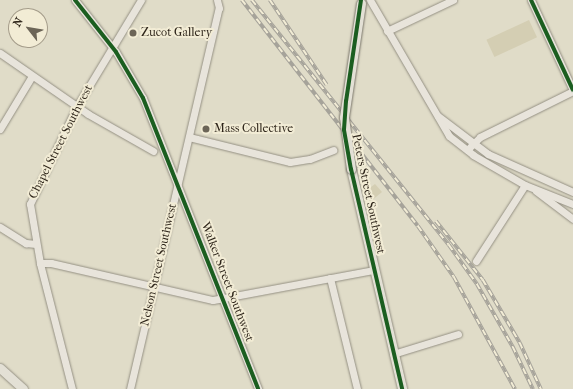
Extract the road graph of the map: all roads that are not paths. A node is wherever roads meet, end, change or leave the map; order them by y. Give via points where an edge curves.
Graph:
1 (75, 0) edge
2 (141, 0) edge
3 (217, 0) edge
4 (453, 0) edge
5 (531, 0) edge
6 (364, 1) edge
7 (387, 31) junction
8 (112, 47) junction
9 (0, 53) edge
10 (32, 76) junction
11 (573, 90) edge
12 (77, 106) junction
13 (438, 116) junction
14 (0, 129) edge
15 (189, 137) junction
16 (472, 144) junction
17 (333, 150) dead end
18 (153, 151) dead end
19 (467, 151) junction
20 (178, 182) junction
21 (525, 185) junction
22 (534, 190) junction
23 (570, 191) edge
24 (573, 204) edge
25 (573, 219) edge
26 (0, 226) edge
27 (36, 244) junction
28 (476, 261) dead end
29 (40, 263) junction
30 (374, 270) junction
31 (330, 278) junction
32 (154, 288) junction
33 (223, 298) junction
34 (458, 334) dead end
35 (393, 354) junction
36 (0, 368) edge
37 (23, 389) edge
38 (72, 389) edge
39 (130, 389) edge
40 (258, 389) edge
41 (357, 389) edge
42 (402, 389) edge

1 - 8 street, Walker Street Southwest
2 - 8 street, Chapel Street Southwest
3 - 15 street, Nelson Street Southwest via 219,8
4 - 7 street
5 - 11 street
6 - 7 street
6 - 30 main road, Peters Street Southwest, bridge via 344,117 351,169
7 - 13 street
8 - 12 street, Chapel Street Southwest
8 - 20 street, Walker Street Southwest via 143,98
9 - 10 street
10 - 12 street
10 - 14 street
11 - 16 street via 480,137
12 - 18 street
12 - 27 street, Chapel Street Southwest via 32,197 30,209
13 - 16 street
13 - 19 street via 449,136
15 - 17 street via 290,162 310,159
15 - 20 street, Nelson Street Southwest
16 - 19 street
16 - 23 street via 505,163
19 - 21 street
20 - 32 street, Nelson Street Southwest
20 - 33 street, Walker Street Southwest
21 - 22 street
21 - 28 street
22 - 24 street
22 - 25 street
26 - 27 street via 26,243
27 - 29 street, Chapel Street Southwest
29 - 32 street via 51,263
29 - 38 street, Chapel Street Southwest
30 - 31 street
30 - 35 main road, Peters Street Southwest
31 - 33 street
31 - 41 street
32 - 33 street via 203,300
32 - 39 street, Nelson Street Southwest
33 - 40 street, Walker Street Southwest
34 - 35 street
35 - 42 main road, Peters Street Southwest
36 - 37 main road

